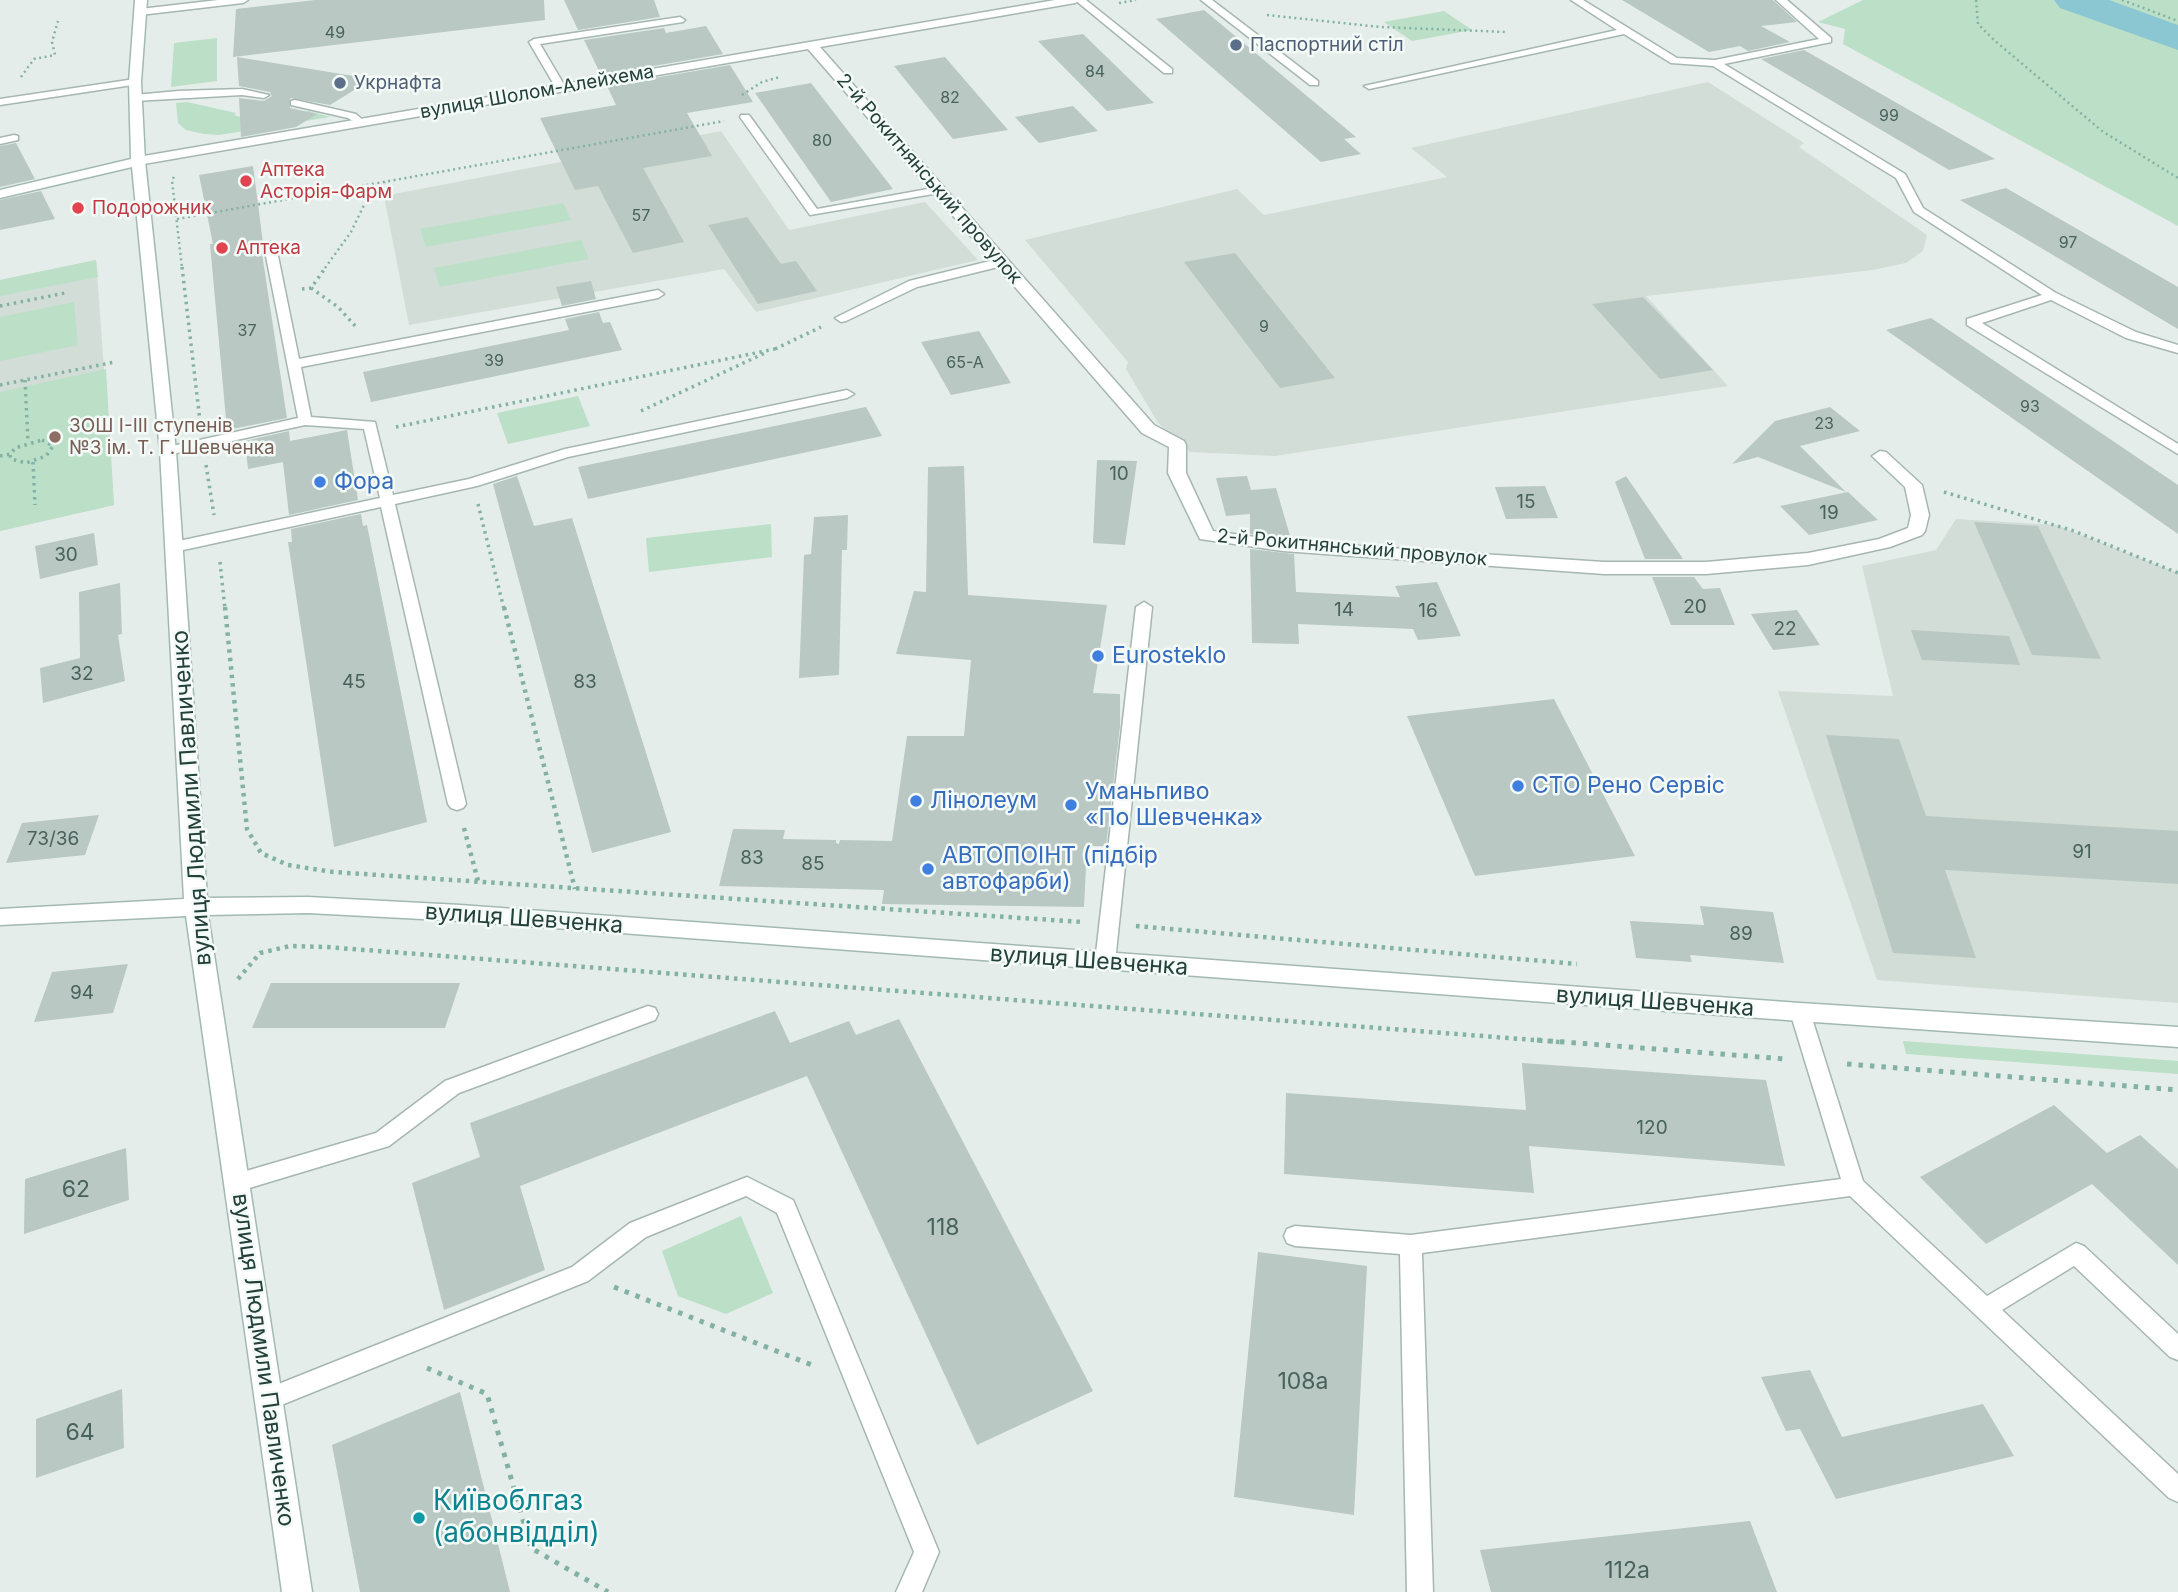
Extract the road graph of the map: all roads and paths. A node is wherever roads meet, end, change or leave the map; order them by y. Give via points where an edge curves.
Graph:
1 (243, 0) edge
2 (1075, 0) edge
3 (1080, 0) edge
4 (1206, 0) edge
5 (1576, 0) edge
6 (1781, 0) edge
7 (1976, 0) edge
8 (2122, 0) edge
9 (140, 6) edge
10 (1220, 11) junction
11 (680, 20) dead end
12 (58, 21) dead end
13 (2178, 21) edge
14 (1626, 31) junction
15 (1514, 33) dead end
16 (811, 45) junction
17 (824, 59) junction
18 (1715, 63) junction
19 (1168, 71) dead end
20 (1314, 83) dead end
21 (1369, 86) dead end
22 (561, 88) junction
23 (135, 90) junction
24 (50, 94) junction
25 (264, 95) dead end
26 (0, 102) edge
27 (295, 103) dead end
28 (745, 117) junction
29 (362, 123) junction
30 (14, 138) dead end
31 (0, 141) edge
32 (137, 151) junction
33 (199, 151) junction
34 (177, 171) dead end
35 (73, 177) junction
36 (2178, 178) edge
37 (130, 182) junction
38 (385, 182) junction
39 (939, 190) junction
40 (0, 194) edge
41 (177, 219) junction
42 (270, 246) dead end
43 (1002, 262) junction
44 (311, 288) junction
45 (65, 293) dead end
46 (657, 294) dead end
47 (280, 295) junction
48 (2052, 296) junction
49 (0, 306) edge
50 (841, 318) joint
51 (382, 347) junction
52 (775, 349) junction
53 (2178, 349) edge
54 (115, 362) dead end
55 (294, 364) junction
56 (24, 380) junction
57 (0, 386) edge
58 (847, 394) dead end
59 (640, 411) dead end
60 (305, 421) junction
61 (372, 432) junction
62 (28, 442) junction
63 (202, 443) junction
64 (2178, 450) edge
65 (168, 451) junction
66 (11, 454) junction
67 (0, 456) edge
68 (1880, 456) dead end
69 (33, 462) junction
70 (472, 483) junction
71 (1913, 485) junction
72 (389, 501) junction
73 (35, 505) dead end
74 (217, 538) junction
75 (174, 547) junction
76 (2178, 573) edge
77 (1144, 607) dead end
78 (457, 804) joint
79 (478, 880) junction
80 (575, 888) junction
81 (196, 907) junction
82 (486, 916) junction
83 (0, 917) edge
84 (583, 923) junction
85 (1108, 924) junction
86 (1105, 962) junction
87 (1580, 964) dead end
88 (235, 988) dead end
89 (1800, 1012) junction
90 (648, 1014) dead end
91 (2178, 1037) edge
92 (1816, 1062) junction
93 (2178, 1090) edge
94 (236, 1183) junction
95 (1854, 1186) junction
96 (1295, 1236) dead end
97 (1411, 1245) junction
98 (580, 1274) junction
99 (1985, 1309) junction
100 (2178, 1349) edge
101 (388, 1352) junction
102 (856, 1382) junction
103 (269, 1399) junction
104 (2178, 1490) edge
105 (297, 1592) edge
106 (608, 1592) edge
107 (909, 1592) edge
108 (1420, 1592) edge

1 - 9 lane
2 - 16 street, вулиця Шолом-Алейхема
3 - 19 lane
4 - 10 lane
5 - 14 lane
6 - 18 lane via 1827,40
7 - 36 path via 1978,24 1994,40 2102,131
8 - 13 path
9 - 23 street, вулиця Людмили Павличенко
10 - 15 path via 1380,27
10 - 20 lane
11 - 22 lane via 534,42
12 - 24 path via 52,42 55,55 34,59 18,82
14 - 18 lane via 1675,61
14 - 21 lane
16 - 17 street, 2-й Рокитнянський провулок
16 - 22 street, вулиця Шолом-Алейхема
17 - 28 path via 742,93
17 - 39 street, 2-й Рокитнянський провулок
18 - 48 lane via 1902,176 1918,210
22 - 29 street, вулиця Шолом-Алейхема
23 - 24 lane
23 - 25 lane
23 - 32 street, вулиця Людмили Павличенко
24 - 26 lane
27 - 29 lane via 342,113
28 - 38 path
28 - 39 lane via 814,213
29 - 33 street, вулиця Шолом-Алейхема
30 - 31 lane
32 - 33 street, вулиця Шолом-Алейхема
32 - 33 street via 153,146
32 - 35 street, вулиця Шолом-Алейхема
32 - 35 street
32 - 37 street, вулиця Людмили Павличенко
33 - 37 street via 169,160
34 - 41 path via 172,180
35 - 37 street via 102,176
35 - 40 street, вулиця Шолом-Алейхема
37 - 65 street, вулиця Людмили Павличенко
38 - 41 path
38 - 44 path via 364,205 351,232
39 - 43 street, 2-й Рокитнянський провулок
41 - 63 path
42 - 47 lane
43 - 50 lane via 913,284
43 - 71 street, 2-й Рокитнянський провулок via 1148,429 1178,445 1177,473 1206,535 1283,545 1590,567 1706,568 1808,559 1884,543 1916,531 1920,515
44 - 47 path
44 - 51 path
45 - 49 path
46 - 51 lane
47 - 55 lane
48 - 53 lane via 2131,335
48 - 64 lane via 1972,322
50 - 52 path
51 - 55 lane
52 - 59 path
52 - 61 path
54 - 56 path
55 - 60 lane
56 - 57 path
56 - 62 path
58 - 70 lane via 565,453
60 - 61 lane via 370,425
60 - 63 lane
61 - 72 lane
62 - 66 path
62 - 69 path via 47,441 53,446
63 - 65 lane
63 - 74 path
65 - 75 street, вулиця Людмили Павличенко
66 - 67 path
66 - 69 path via 14,461
68 - 71 street
69 - 73 path
70 - 72 lane
70 - 80 path
71 - 76 path via 2074,531
72 - 74 lane
72 - 78 lane
74 - 75 lane
74 - 79 path via 247,829 261,853 288,865 333,872
75 - 81 street, вулиця Людмили Павличенко
77 - 85 lane
78 - 79 path
79 - 80 path
79 - 82 path
80 - 84 path
80 - 85 path
81 - 82 street, вулиця Шевченка via 308,905
81 - 83 street, вулиця Шевченка
81 - 94 street, вулиця Людмили Павличенко
82 - 84 street, вулиця Шевченка
84 - 86 street, вулиця Шевченка
85 - 86 lane
85 - 87 path
86 - 89 street, вулиця Шевченка
88 - 92 path via 239,976 260,953 290,946 326,947
89 - 91 street, вулиця Шевченка
89 - 92 lane
90 - 94 lane via 452,1087 382,1140
92 - 93 path
92 - 95 lane
94 - 103 street, вулиця Людмили Павличенко
95 - 97 lane
95 - 99 lane
96 - 97 lane
97 - 108 lane
98 - 101 lane
98 - 102 path
98 - 102 lane via 638,1230 747,1186 785,1207
99 - 100 lane via 2076,1253
99 - 104 lane
101 - 103 lane
101 - 106 path via 487,1394 531,1548
102 - 107 lane via 927,1552
103 - 105 street, вулиця Людмили Павличенко

